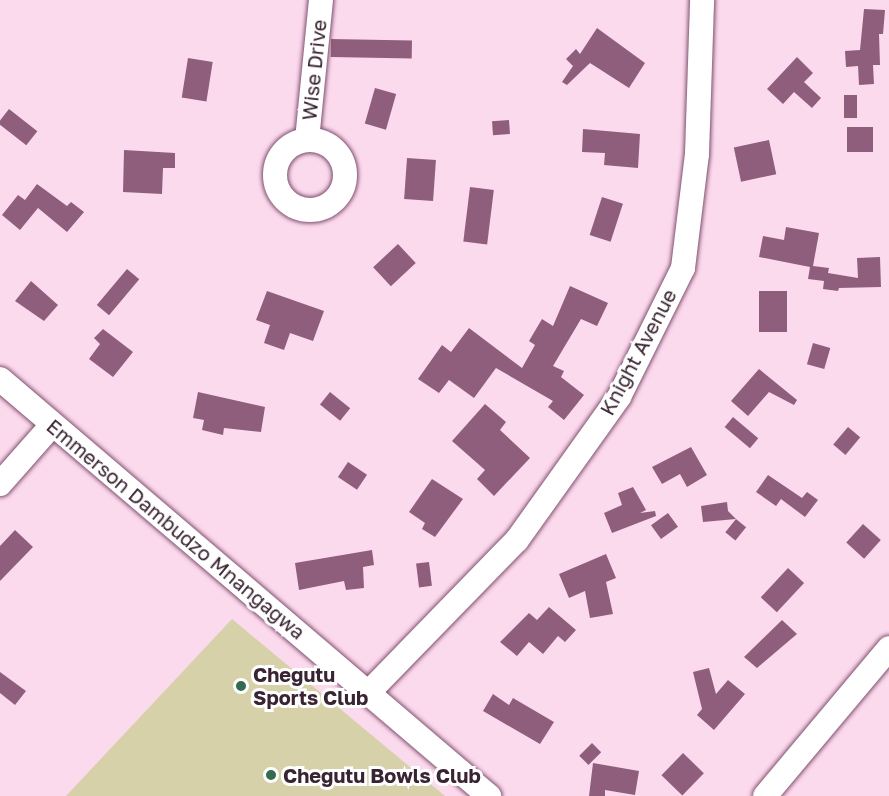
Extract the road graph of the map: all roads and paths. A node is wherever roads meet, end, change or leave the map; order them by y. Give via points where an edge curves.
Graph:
1 (321, 0) edge
2 (702, 0) edge
3 (307, 140) dead end
4 (0, 379) edge
5 (52, 425) junction
6 (0, 484) edge
7 (889, 648) edge
8 (369, 692) junction
9 (489, 796) edge
10 (765, 796) edge

1 - 3 street, Wise Drive
2 - 8 street, Knight Avenue via 697,154 683,268 619,397 517,540
4 - 5 street, Emmerson Dambudzo Mnangagwa
5 - 6 street
5 - 8 street, Emmerson Dambudzo Mnangagwa
7 - 10 street
8 - 9 street, Emmerson Dambudzo Mnangagwa

